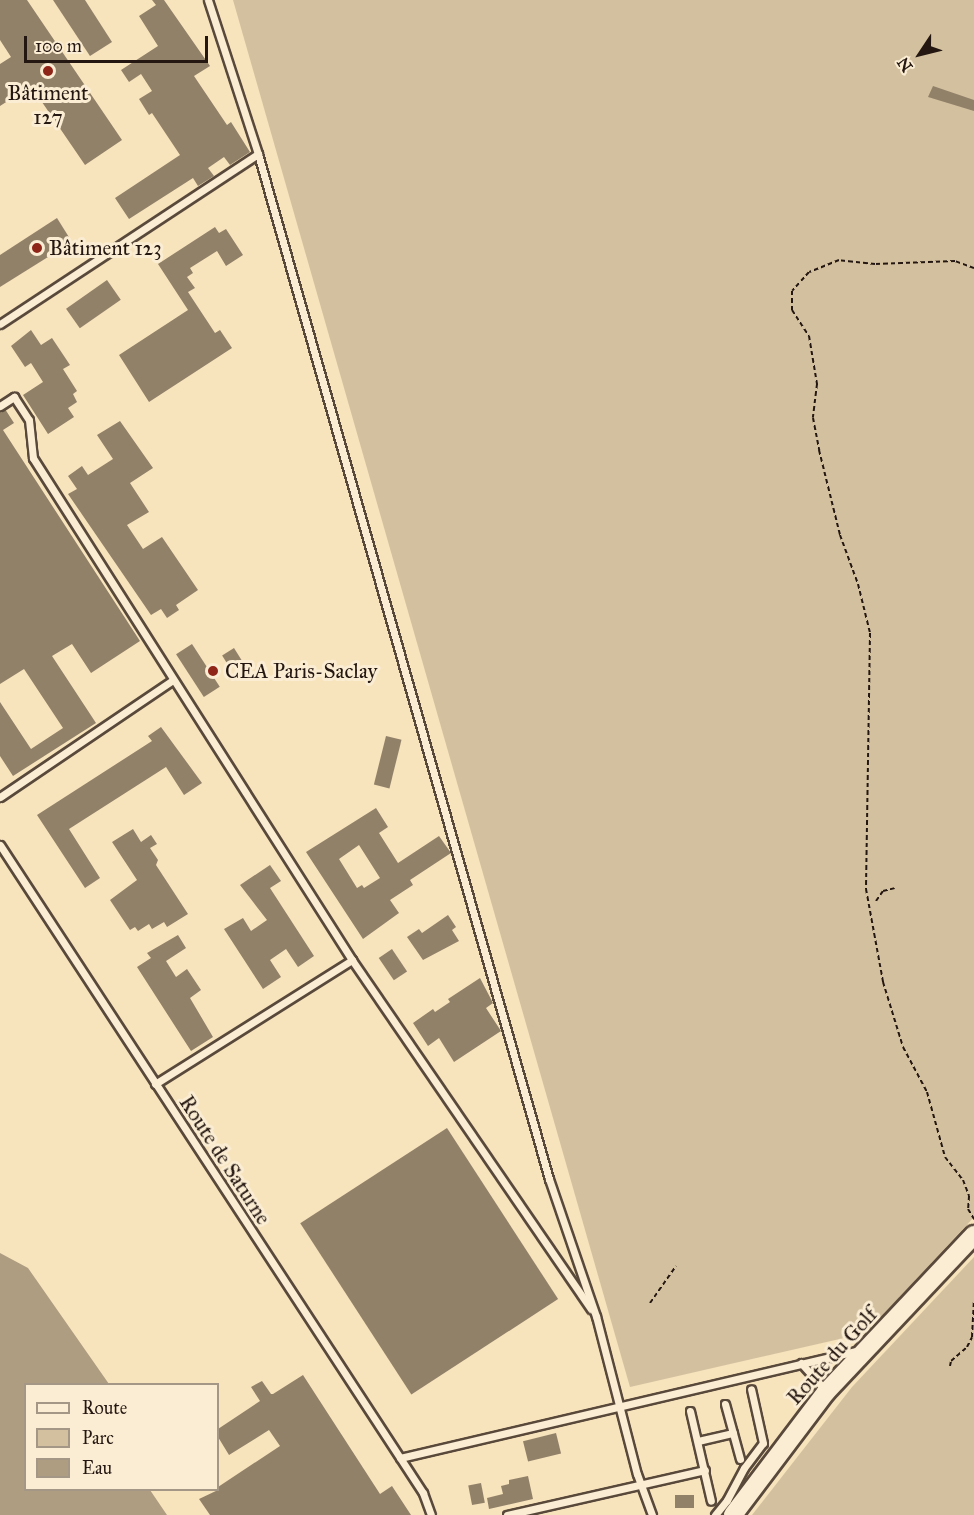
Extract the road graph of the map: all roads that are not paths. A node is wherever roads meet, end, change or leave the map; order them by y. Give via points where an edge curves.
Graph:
1 (208, 0) edge
2 (258, 154) junction
3 (0, 324) edge
4 (0, 406) edge
5 (173, 680) junction
6 (0, 797) edge
7 (0, 845) edge
8 (352, 960) junction
9 (155, 1084) junction
10 (974, 1235) edge
11 (596, 1316) junction
12 (865, 1350) junction
13 (801, 1363) junction
14 (751, 1389) dead end
15 (826, 1392) junction
16 (725, 1404) dead end
17 (621, 1406) junction
18 (690, 1411) dead end
19 (733, 1433) junction
20 (698, 1441) junction
21 (400, 1458) junction
22 (740, 1459) dead end
23 (705, 1470) junction
24 (641, 1486) junction
25 (711, 1501) dead end
26 (427, 1513) edge
27 (507, 1515) edge
28 (652, 1515) edge
29 (715, 1515) edge
30 (733, 1515) edge

1 - 2 lane
2 - 3 lane
2 - 11 lane via 549,1179
4 - 5 lane via 14,397 24,412 29,420 33,458
5 - 6 lane
5 - 8 lane
7 - 9 lane, Route de Saturne
8 - 9 lane
8 - 11 lane
9 - 21 lane, Route de Saturne
10 - 12 street, Route du Golf
11 - 17 lane
12 - 13 lane
12 - 15 street, Route du Golf
13 - 15 lane
13 - 17 lane
14 - 29 lane via 764,1443
15 - 30 street, Route du Golf
16 - 19 lane
17 - 21 lane
17 - 24 lane
18 - 20 lane
19 - 20 lane
19 - 22 lane
20 - 23 lane
21 - 26 lane, Route de Saturne via 423,1493
23 - 24 lane
23 - 25 lane
24 - 27 lane
24 - 28 lane

